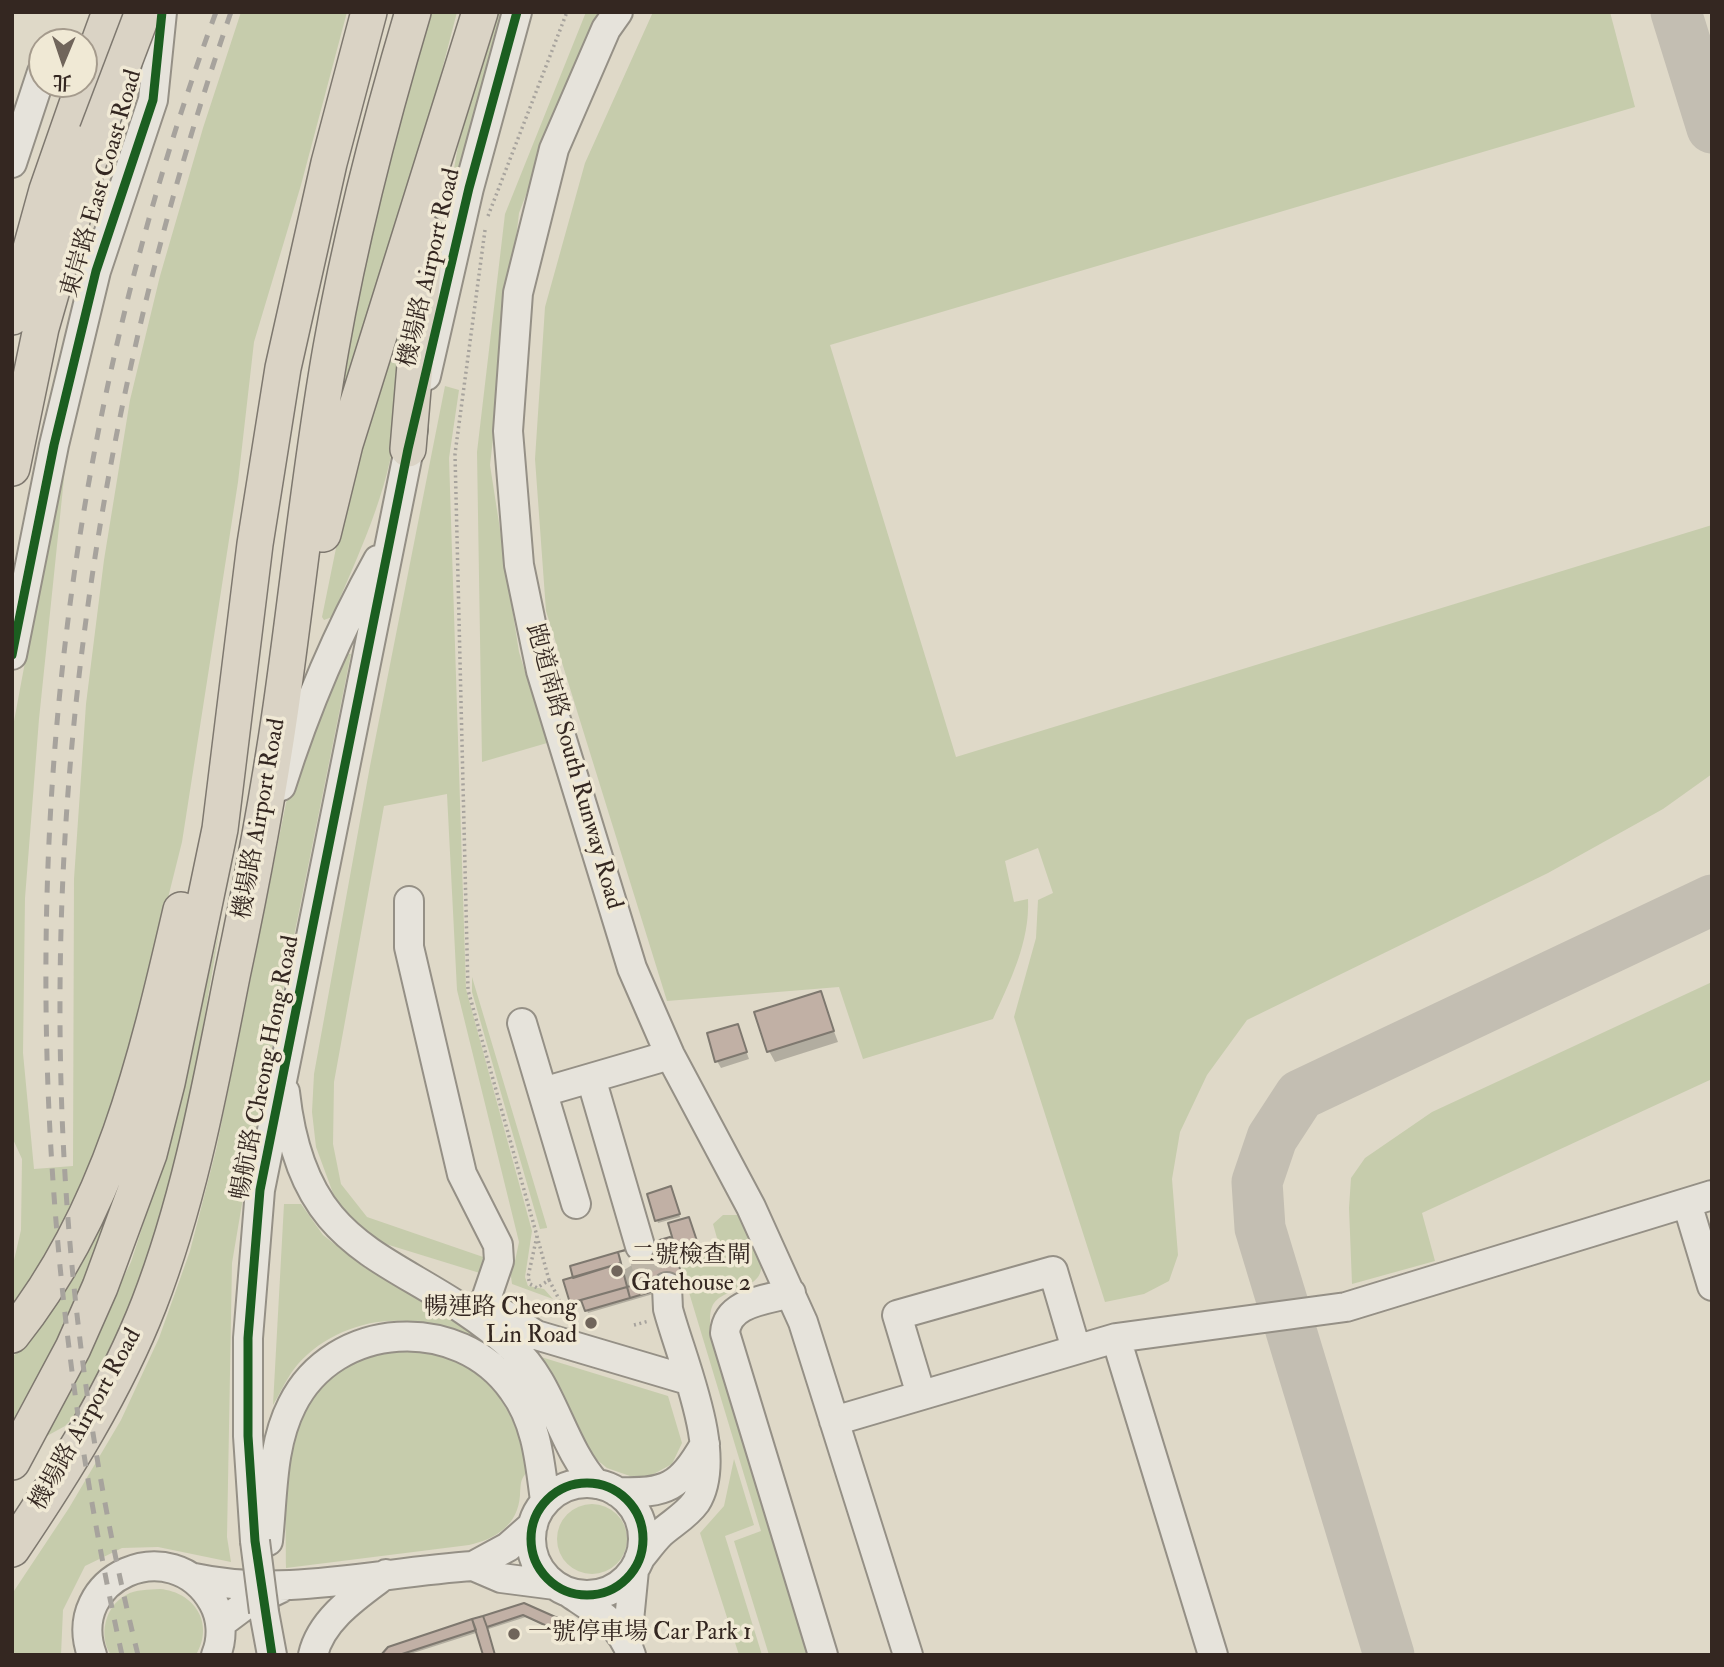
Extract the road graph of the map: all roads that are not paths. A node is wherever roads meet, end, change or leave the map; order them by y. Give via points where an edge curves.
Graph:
1 (110, 12) edge
2 (142, 12) edge
3 (162, 12) edge
4 (178, 12) edge
5 (369, 12) edge
6 (413, 12) edge
7 (480, 12) edge
8 (517, 12) edge
9 (618, 12) edge
10 (98, 45) edge
11 (160, 52) junction
12 (84, 98) edge
13 (152, 100) junction
14 (21, 105) edge
15 (83, 128) junction
16 (432, 156) junction
17 (12, 163) edge
18 (12, 317) edge
19 (408, 449) junction
20 (12, 468) edge
21 (391, 536) junction
22 (12, 655) edge
23 (281, 708) junction
24 (232, 714) junction
25 (253, 875) junction
26 (409, 901) dead end
27 (522, 1023) dead end
28 (670, 1055) junction
29 (284, 1076) junction
30 (598, 1076) junction
31 (542, 1093) junction
32 (1699, 1199) edge
33 (576, 1204) dead end
34 (647, 1244) tunnel mouth
35 (431, 1286) junction
36 (1712, 1286) edge
37 (791, 1293) junction
38 (663, 1296) tunnel mouth
39 (485, 1302) junction
40 (12, 1335) edge
41 (1116, 1338) junction
42 (1076, 1349) junction
43 (685, 1370) junction
44 (921, 1395) junction
45 (834, 1421) junction
46 (705, 1444) junction
47 (12, 1462) edge
48 (606, 1488) junction
49 (539, 1513) junction
50 (262, 1541) junction
51 (12, 1549) edge
52 (636, 1564) junction
53 (473, 1566) junction
54 (386, 1574) junction
55 (194, 1578) junction
56 (285, 1587) junction
57 (561, 1588) junction
58 (218, 1646) edge
59 (629, 1648) edge
60 (90, 1653) edge
61 (272, 1655) edge
62 (313, 1655) edge
63 (823, 1655) edge
64 (908, 1655) edge
65 (1213, 1655) edge

1 - 10 main road
2 - 13 street, 東岸路 East Coast Road
2 - 15 main road, bridge
3 - 11 street, 東岸路 East Coast Road
4 - 11 street, 東岸路 East Coast Road
5 - 24 main road, 機場路 Airport Road via 283,368
6 - 23 main road, 機場路 Airport Road via 376,137 331,344
7 - 16 main road
8 - 19 street, 機場路 Airport Road via 469,188
9 - 28 street, 跑道南路 South Runway Road via 606,29 554,149 518,293 508,431 519,565 541,671 632,968
11 - 13 street, 東岸路 East Coast Road
12 - 15 main road
13 - 22 street, 東岸路 East Coast Road via 96,271 48,472
14 - 17 street
15 - 18 main road via 47,190
15 - 20 main road
16 - 19 main road
16 - 23 main road via 345,444
19 - 21 street, 機場路 Airport Road
21 - 25 street via 350,611 301,722
21 - 29 street, 暢航路 Cheong Hong Road
23 - 25 main road, 機場路 Airport Road
24 - 40 main road via 121,1136 76,1239 41,1298
24 - 47 main road, 機場路 Airport Road via 220,830 149,1154 73,1348
25 - 51 main road, 機場路 Airport Road via 191,1174 150,1302 79,1444
26 - 39 street via 409,947 462,1174 498,1245 499,1261
27 - 31 street
28 - 30 street
28 - 37 street, 跑道南路 South Runway Road
29 - 35 street via 294,1138 317,1202 368,1254
29 - 50 street, 暢航路 Cheong Hong Road via 260,1190 250,1302 248,1436
30 - 31 street
30 - 34 street
31 - 33 street
32 - 36 street
32 - 41 street via 1346,1307
35 - 39 street
35 - 48 street via 515,1350 543,1390 575,1459
37 - 45 street, 跑道南路 South Runway Road
37 - 63 street via 734,1311 726,1321 725,1333
38 - 43 street
39 - 43 street
41 - 42 street
41 - 65 street
42 - 44 street
42 - 44 street via 1053,1270 897,1315
43 - 46 street
44 - 45 street
45 - 64 street, 跑道南路 South Runway Road
46 - 48 street via 689,1471 671,1486 646,1493
46 - 52 street via 708,1470 697,1501 658,1536
48 - 49 street via 563,1488
48 - 52 street via 630,1504 640,1520 643,1538
49 - 50 street via 534,1432 521,1401 502,1376 454,1344 426,1336 395,1336 368,1341 331,1360 292,1404 279,1437
49 - 53 street via 508,1547
49 - 57 street via 531,1536 533,1556
50 - 61 street, bridge via 264,1612
52 - 57 street via 626,1579 606,1591 580,1595
52 - 59 street
53 - 54 street
53 - 57 street via 501,1578
54 - 56 street
54 - 62 street via 337,1615 321,1633
55 - 56 street via 226,1585
55 - 58 street via 216,1607
55 - 60 street via 160,1565 116,1578 97,1597 90,1614
56 - 58 street via 244,1606
57 - 59 street via 596,1610

